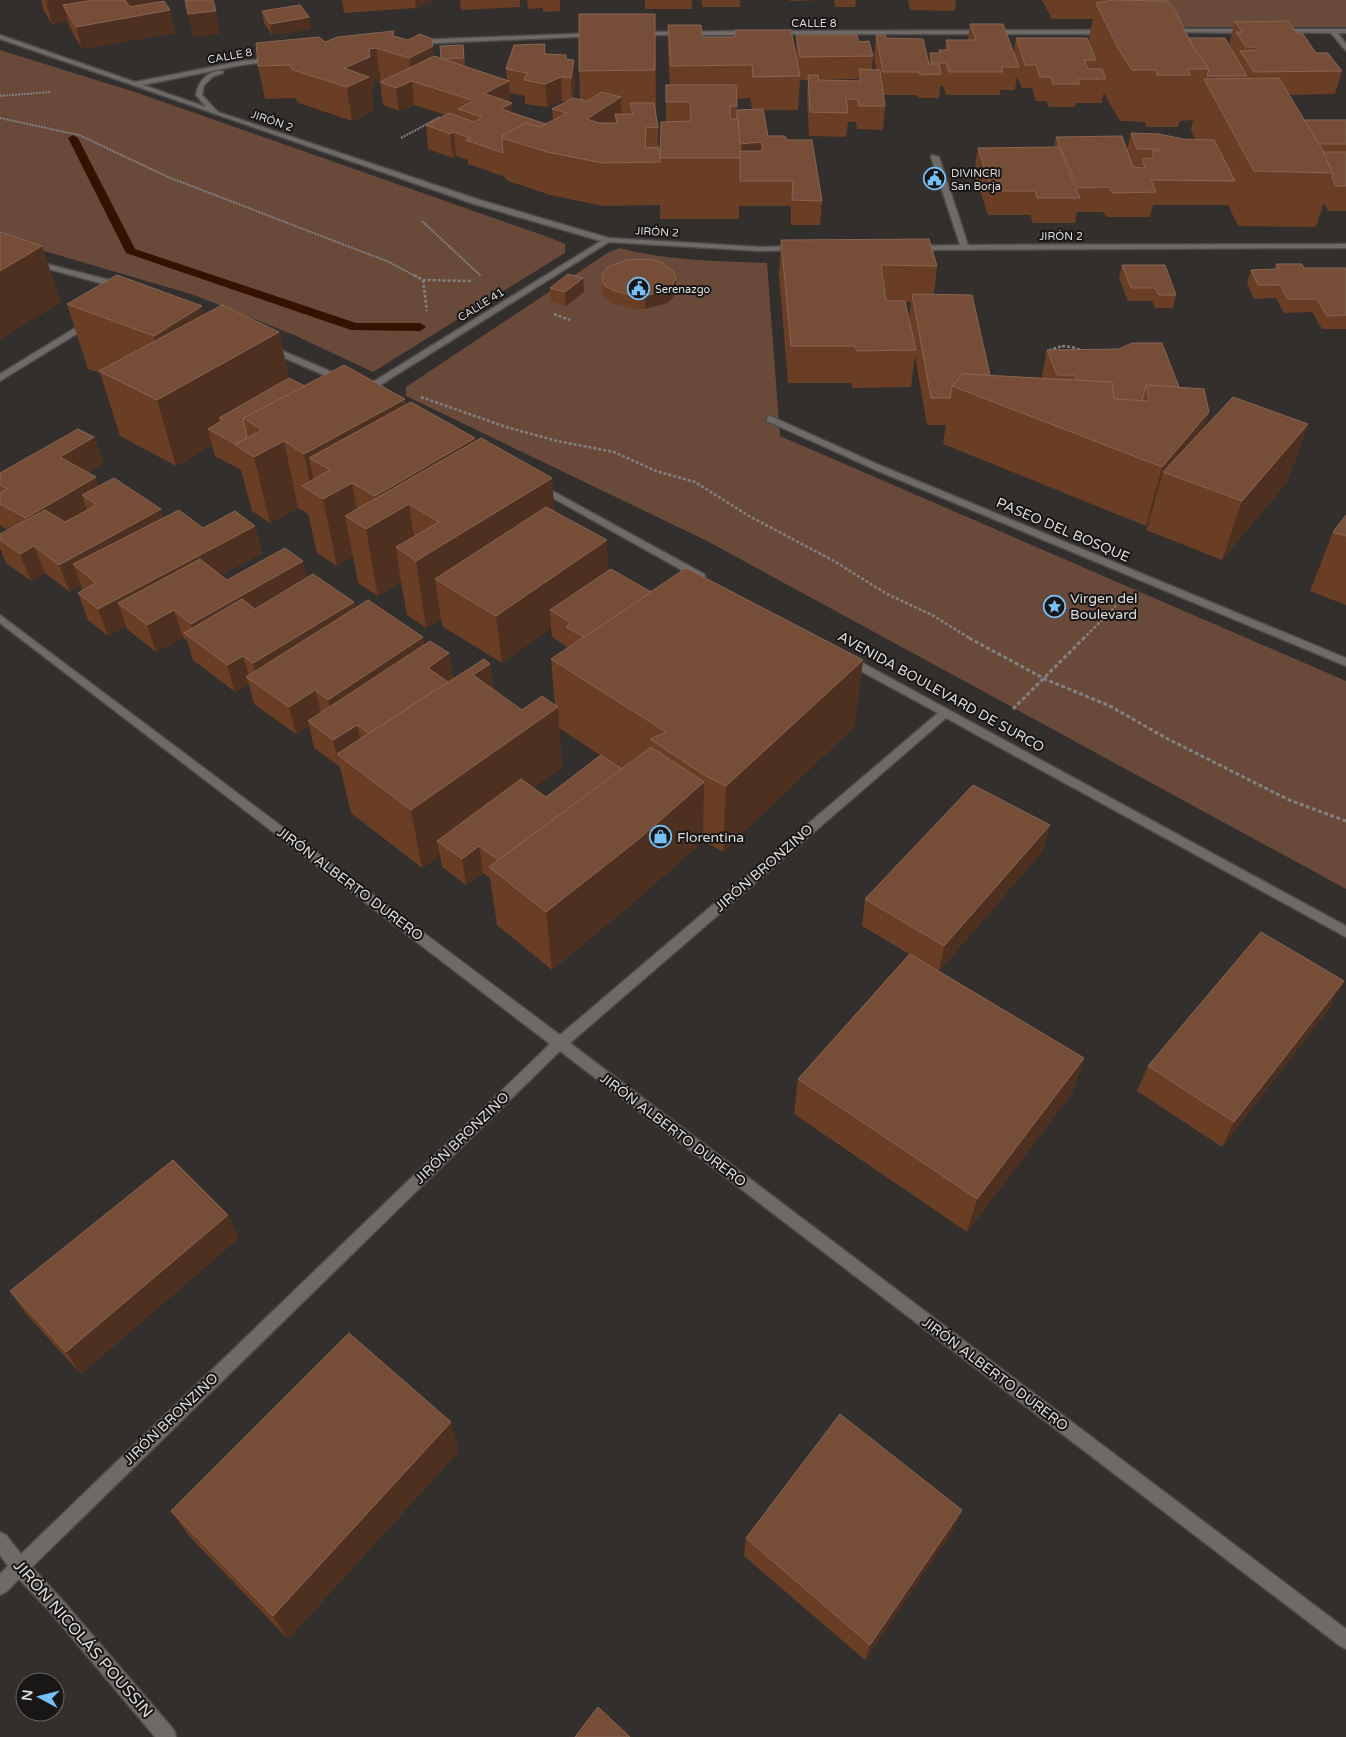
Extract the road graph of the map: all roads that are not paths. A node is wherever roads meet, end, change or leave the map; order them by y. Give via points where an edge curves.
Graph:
1 (1257, 31) edge
2 (1276, 31) edge
3 (1333, 31) junction
4 (1346, 31) edge
5 (1113, 32) edge
6 (1162, 32) edge
7 (760, 33) edge
8 (770, 33) edge
9 (631, 34) edge
10 (602, 35) edge
11 (0, 37) edge
12 (405, 44) edge
13 (1346, 49) edge
14 (277, 59) edge
15 (248, 62) junction
16 (136, 84) junction
17 (221, 116) junction
18 (935, 157) dead end
19 (608, 240) junction
20 (1346, 246) edge
21 (808, 248) edge
22 (906, 248) edge
23 (964, 248) junction
24 (0, 254) edge
25 (130, 288) edge
26 (100, 315) edge
27 (256, 342) edge
28 (0, 378) edge
29 (366, 390) junction
30 (380, 398) edge
31 (770, 420) dead end
32 (531, 482) edge
33 (712, 583) edge
34 (0, 618) edge
35 (841, 655) edge
36 (1346, 662) edge
37 (945, 713) junction
38 (1346, 932) edge
39 (559, 1044) junction
40 (0, 1541) edge
41 (20, 1567) junction
42 (0, 1586) edge
43 (1346, 1640) edge
44 (167, 1737) edge

1 - 6 street
2 - 3 street
3 - 4 street
3 - 13 street
5 - 8 street, CALLE 8
7 - 9 street
10 - 12 street
11 - 16 street, JIRÓN 2
14 - 15 street, CALLE 8
15 - 16 street, CALLE 8
15 - 17 street via 212,75 201,84 199,95
16 - 17 street, JIRÓN 2
17 - 19 street, JIRÓN 2 via 477,202
18 - 23 street
19 - 21 street, JIRÓN 2 via 760,249
19 - 29 street, CALLE 41
20 - 23 street, JIRÓN 2
22 - 23 street, JIRÓN 2
24 - 25 street
26 - 28 street
27 - 29 street
29 - 30 street
31 - 36 street, PASEO DEL BOSQUE
32 - 33 street
34 - 39 street, JIRÓN ALBERTO DURERO
35 - 37 street, AVENIDA BOULEVARD DE SURCO
37 - 38 street, AVENIDA BOULEVARD DE SURCO
37 - 39 street, JIRÓN BRONZINO
39 - 41 street, JIRÓN BRONZINO
39 - 43 street, JIRÓN ALBERTO DURERO
40 - 41 street, JIRÓN NICOLÁS POUSSIN
41 - 42 street, JIRÓN BRONZINO
41 - 44 street, JIRÓN NICOLÁS POUSSIN

